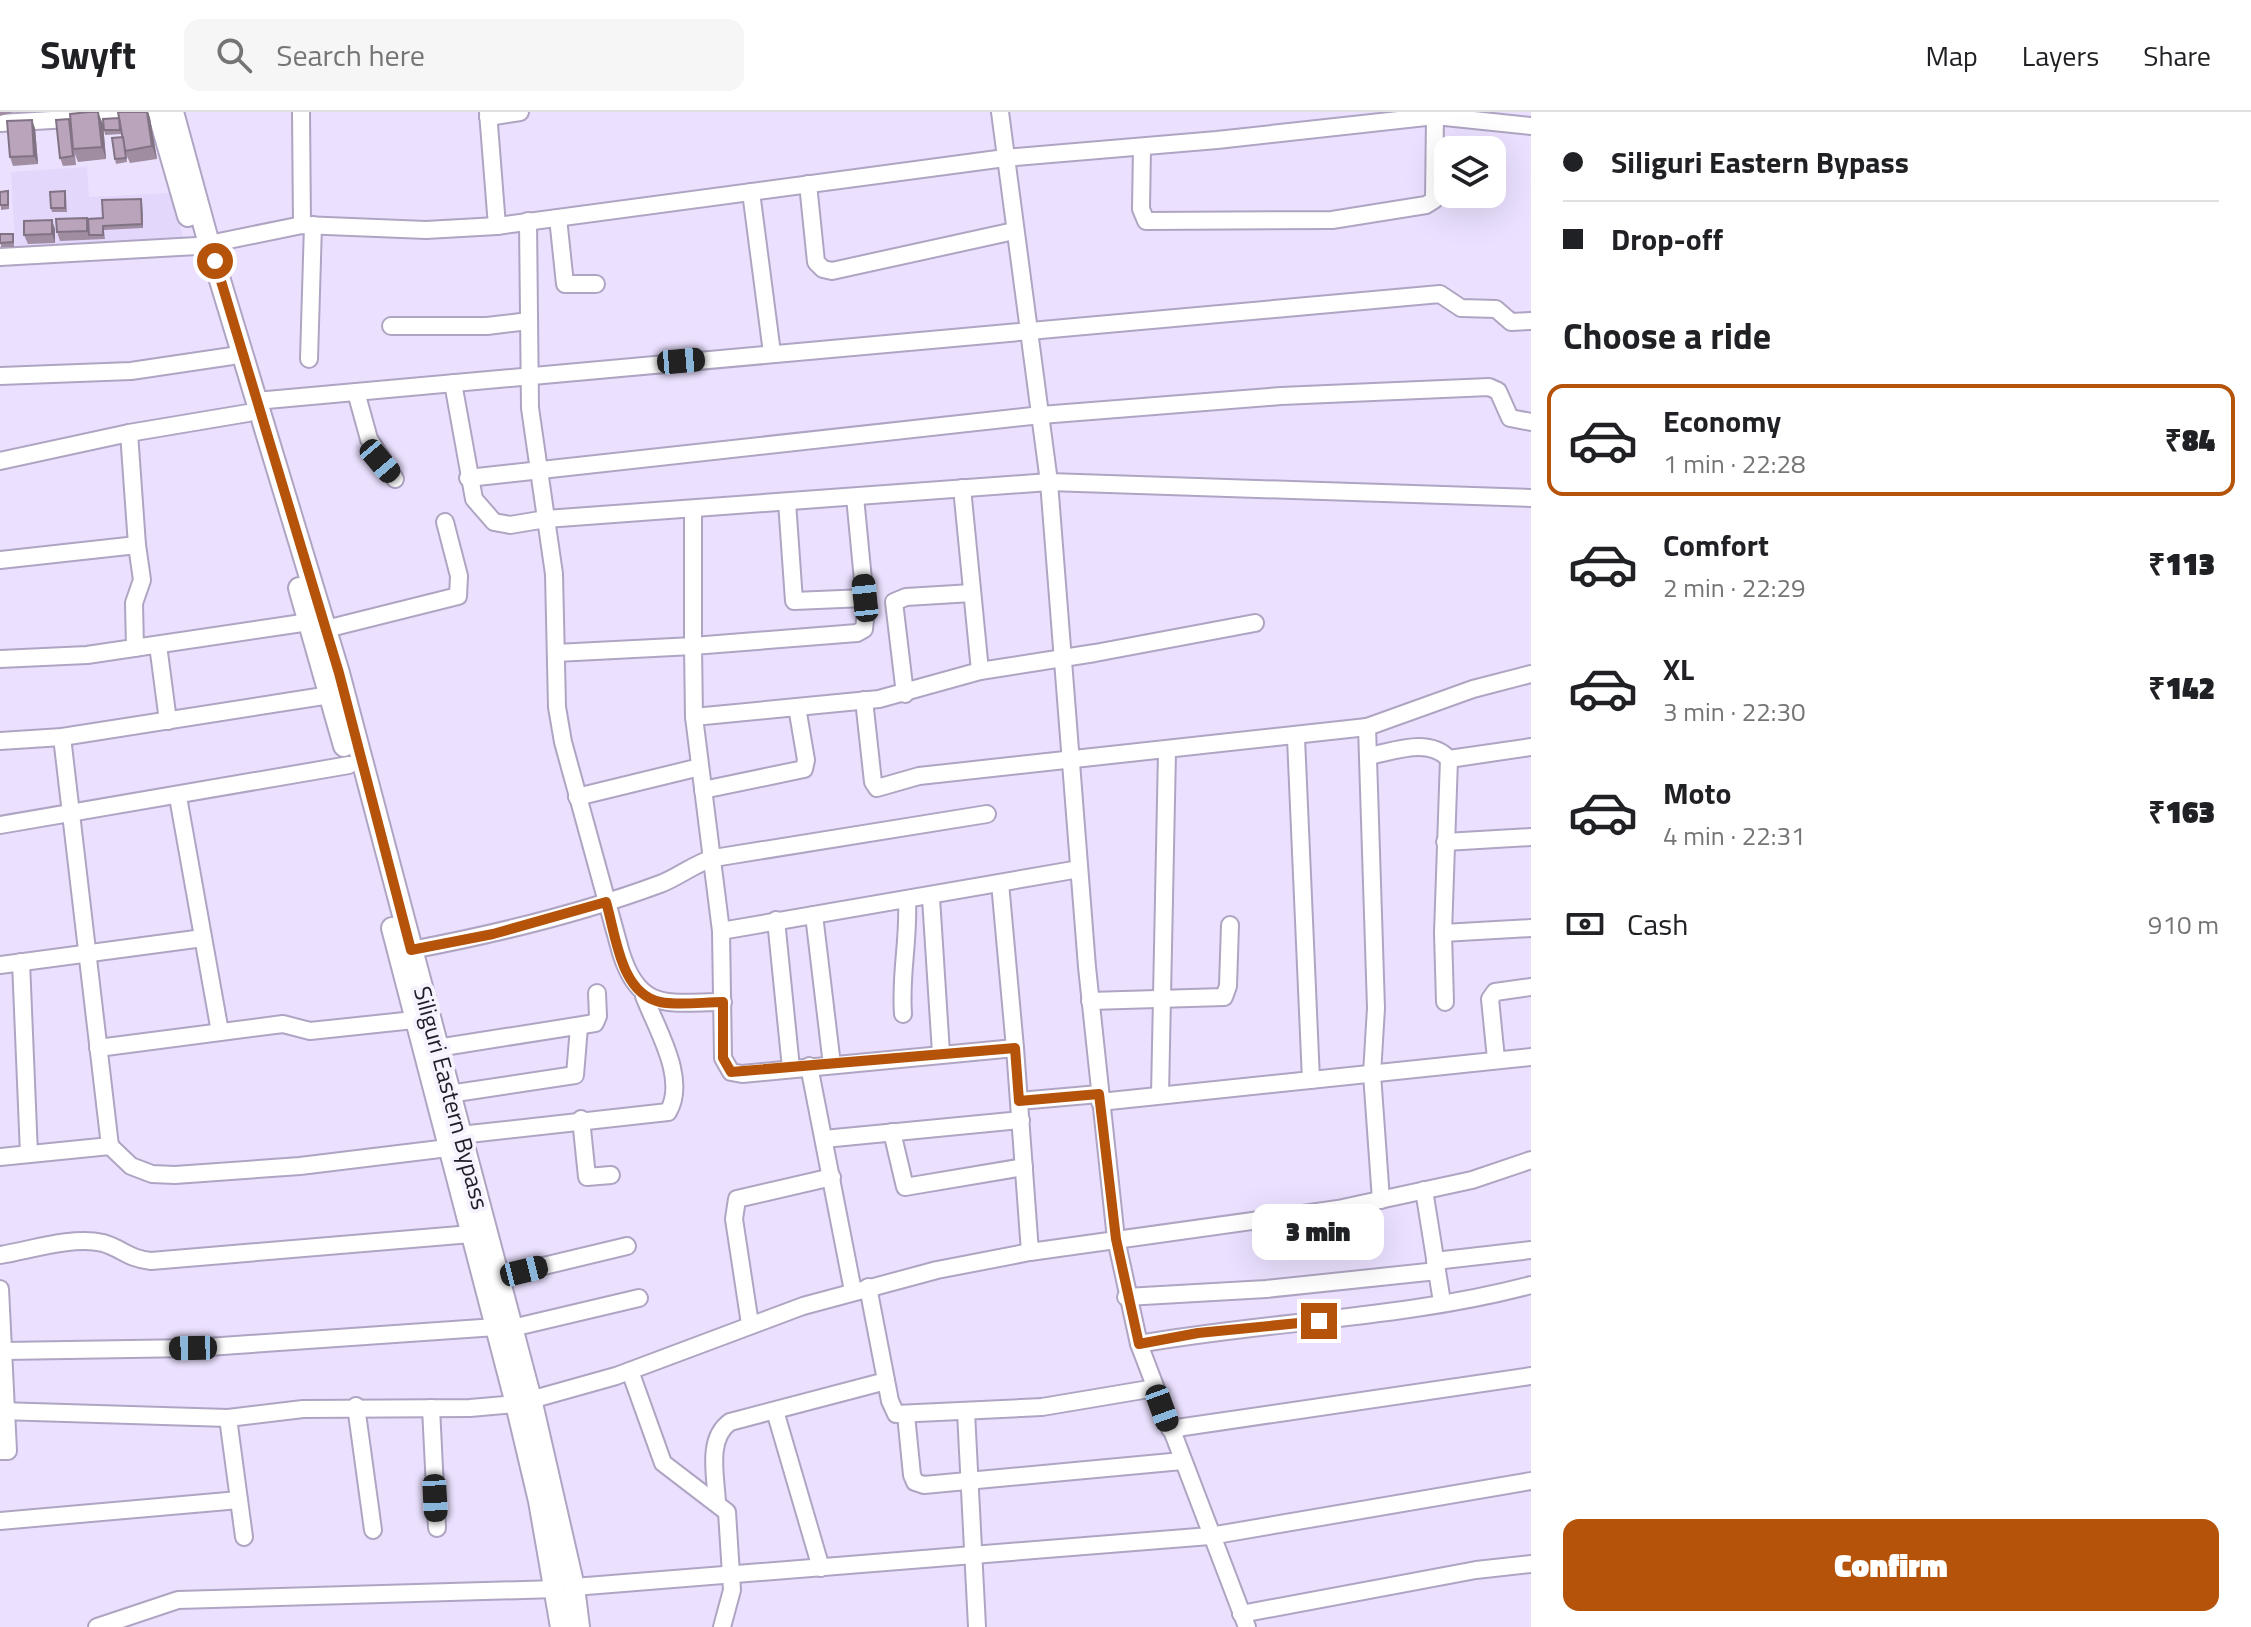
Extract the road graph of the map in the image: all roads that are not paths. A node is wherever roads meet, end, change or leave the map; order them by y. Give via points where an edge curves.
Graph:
1 (163, 112) edge
2 (301, 112) edge
3 (520, 112) edge
4 (1000, 112) edge
5 (488, 114) edge
6 (45, 116) edge
7 (1435, 116) junction
8 (0, 123) edge
9 (1531, 126) edge
10 (1142, 147) junction
11 (1005, 158) junction
12 (808, 184) junction
13 (751, 192) junction
14 (558, 218) junction
15 (528, 221) junction
16 (308, 225) junction
17 (497, 226) junction
18 (1014, 231) junction
19 (203, 245) junction
20 (0, 257) edge
21 (596, 284) dead end
22 (529, 321) junction
23 (1531, 321) edge
24 (391, 326) dead end
25 (1030, 329) junction
26 (772, 353) junction
27 (232, 356) junction
28 (309, 359) dead end
29 (530, 375) junction
30 (0, 376) edge
31 (453, 383) junction
32 (356, 392) junction
33 (252, 407) junction
34 (1041, 415) junction
35 (1531, 422) edge
36 (129, 433) junction
37 (0, 461) edge
38 (538, 472) junction
39 (468, 478) junction
40 (395, 479) dead end
41 (1049, 482) junction
42 (962, 488) junction
43 (855, 497) junction
44 (1531, 498) edge
45 (787, 502) junction
46 (693, 510) junction
47 (546, 519) junction
48 (445, 522) dead end
49 (137, 545) junction
50 (0, 560) edge
51 (972, 593) junction
52 (865, 598) junction
53 (1255, 623) dead end
54 (317, 625) junction
55 (158, 645) junction
56 (693, 646) junction
57 (135, 648) junction
58 (556, 653) junction
59 (1060, 658) junction
60 (0, 659) edge
61 (980, 671) junction
62 (1531, 674) edge
63 (905, 694) junction
64 (330, 695) junction
65 (864, 700) junction
66 (797, 707) junction
67 (694, 717) junction
68 (168, 721) junction
69 (1367, 727) junction
70 (62, 737) junction
71 (1296, 738) junction
72 (0, 741) edge
73 (1531, 747) edge
74 (1167, 751) junction
75 (1369, 756) junction
76 (1070, 759) junction
77 (1449, 759) junction
78 (349, 765) junction
79 (700, 767) junction
80 (703, 790) junction
81 (178, 797) junction
82 (577, 797) junction
83 (987, 814) dead end
84 (71, 816) junction
85 (0, 825) edge
86 (1531, 837) edge
87 (1445, 842) junction
88 (714, 858) junction
89 (1079, 869) junction
90 (1000, 883) junction
91 (931, 898) junction
92 (907, 901) junction
93 (606, 902) junction
94 (814, 915) junction
95 (776, 920) junction
96 (1230, 925) dead end
97 (1531, 928) edge
98 (721, 931) junction
99 (1443, 933) junction
100 (203, 938) junction
101 (411, 950) junction
102 (87, 953) junction
103 (21, 962) junction
104 (0, 965) edge
105 (1531, 987) edge
106 (597, 993) dead end
107 (644, 996) junction
108 (1162, 999) junction
109 (1090, 1001) junction
110 (723, 1002) junction
111 (1445, 1002) dead end
112 (903, 1014) dead end
113 (414, 1020) junction
114 (579, 1027) junction
115 (220, 1032) junction
116 (98, 1048) junction
117 (437, 1048) junction
118 (1015, 1048) junction
119 (941, 1053) junction
120 (1531, 1057) edge
121 (1496, 1059) junction
122 (832, 1065) junction
123 (809, 1066) junction
124 (791, 1068) junction
125 (1372, 1074) junction
126 (1311, 1080) junction
127 (449, 1094) junction
128 (1160, 1095) junction
129 (1100, 1098) junction
130 (1019, 1101) junction
131 (581, 1119) junction
132 (1021, 1120) junction
133 (892, 1132) junction
134 (824, 1139) junction
135 (454, 1141) junction
136 (110, 1146) junction
137 (29, 1154) junction
138 (0, 1157) edge
139 (1531, 1160) edge
140 (1024, 1167) junction
141 (611, 1175) dead end
142 (832, 1177) junction
143 (1424, 1190) junction
144 (1381, 1200) junction
145 (471, 1234) junction
146 (1116, 1239) junction
147 (627, 1246) dead end
148 (1531, 1250) edge
149 (1030, 1252) junction
150 (0, 1255) edge
151 (1436, 1266) junction
152 (498, 1277) junction
153 (1531, 1285) edge
154 (0, 1289) edge
155 (861, 1289) junction
156 (1126, 1297) junction
157 (639, 1298) dead end
158 (1442, 1302) junction
159 (750, 1324) junction
160 (504, 1328) junction
161 (1139, 1344) junction
162 (4, 1351) junction
163 (630, 1371) junction
164 (1531, 1376) edge
165 (886, 1381) junction
166 (1155, 1388) junction
167 (523, 1402) junction
168 (356, 1406) junction
169 (431, 1408) junction
170 (4, 1411) edge
171 (775, 1411) junction
172 (966, 1412) junction
173 (906, 1415) junction
174 (228, 1418) junction
175 (1170, 1429) junction
176 (0, 1451) edge
177 (1182, 1461) junction
178 (970, 1481) junction
179 (1531, 1481) edge
180 (239, 1500) junction
181 (717, 1503) junction
182 (0, 1521) edge
183 (437, 1528) dead end
184 (373, 1530) dead end
185 (1210, 1536) junction
186 (244, 1537) dead end
187 (974, 1557) junction
188 (1531, 1564) edge
189 (821, 1568) junction
190 (731, 1575) junction
191 (565, 1588) junction
192 (1244, 1620) edge
193 (97, 1627) edge
194 (561, 1627) edge
195 (579, 1627) edge
196 (722, 1627) edge
197 (977, 1627) edge

1 - 6 street
1 - 19 main road, Siliguri Eastern Bypass
2 - 16 street
3 - 5 street
4 - 11 street
5 - 17 street
6 - 8 street
7 - 9 street
7 - 10 street
7 - 10 street via 1434,200 1332,220 1146,221 1141,209
10 - 11 street
11 - 12 street
11 - 18 street
12 - 13 street
12 - 18 street via 816,262 823,269 894,260
13 - 14 street
13 - 26 street
14 - 15 street
14 - 21 street via 565,284
15 - 17 street
15 - 22 street
16 - 17 street via 426,230
16 - 19 street
16 - 28 street
18 - 25 street
19 - 20 street
19 - 27 main road, Siliguri Eastern Bypass
19 - 33 main road, Siliguri Eastern Bypass
22 - 24 street
22 - 29 street
23 - 25 street via 1511,322 1496,309 1461,308 1440,294
25 - 26 street
25 - 34 street
26 - 29 street
27 - 30 street via 131,371
27 - 33 main road, Siliguri Eastern Bypass
29 - 31 street
29 - 38 street
31 - 32 street
31 - 39 street
32 - 33 street
32 - 40 street via 369,439
33 - 36 street
33 - 54 main road, Siliguri Eastern Bypass
34 - 35 street via 1479,386 1498,391 1510,418
34 - 38 street
34 - 41 street
36 - 37 street
36 - 49 street
38 - 39 street
38 - 47 street
39 - 47 street via 474,499 494,522
41 - 42 street
41 - 44 street
41 - 59 street
42 - 43 street
42 - 51 street
43 - 45 street
43 - 52 street
45 - 46 street
45 - 52 street via 794,601
46 - 47 street
46 - 56 street
47 - 58 street via 557,609
48 - 54 street via 459,576 458,596
49 - 50 street
49 - 57 street via 142,580 134,603
51 - 61 street
51 - 63 street via 894,602
52 - 56 street via 867,622 857,633
53 - 59 street
54 - 55 street
54 - 64 main road, Siliguri Eastern Bypass
54 - 101 main road, Siliguri Eastern Bypass
55 - 57 street
55 - 68 street
56 - 58 street
56 - 67 street
57 - 60 street
58 - 82 street via 557,707
59 - 61 street
59 - 76 street
61 - 63 street
62 - 69 street
63 - 65 street
64 - 68 street
64 - 78 main road, Siliguri Eastern Bypass
65 - 66 street
65 - 76 street via 877,788 919,776
66 - 67 street
66 - 80 street via 804,769
67 - 79 street
68 - 70 street
69 - 71 street
69 - 75 street
70 - 72 street
70 - 84 street
71 - 74 street
71 - 126 street
73 - 77 street
74 - 76 street
74 - 108 street
75 - 77 street via 1426,746
75 - 125 street via 1376,1008
76 - 89 street
77 - 87 street
78 - 81 street
78 - 113 main road, Siliguri Eastern Bypass
79 - 80 street
79 - 82 street
80 - 88 street
81 - 84 street
81 - 100 street
82 - 93 street
83 - 88 street
84 - 85 street
84 - 102 street
86 - 87 street
87 - 99 street
88 - 93 street via 692,864 661,884
88 - 98 street
89 - 90 street
89 - 109 street
90 - 91 street
90 - 118 street
91 - 92 street
91 - 119 street
92 - 94 street
92 - 112 street
93 - 101 street via 493,934
93 - 107 street via 628,975
94 - 95 street
94 - 122 street
95 - 98 street
95 - 124 street
96 - 108 street via 1224,997
97 - 99 street
98 - 110 street
99 - 111 street
100 - 102 street
100 - 115 street
101 - 117 main road, Siliguri Eastern Bypass
102 - 103 street
102 - 116 street
103 - 104 street
103 - 137 street
105 - 121 street via 1495,992 1490,999
106 - 114 street via 595,1023
107 - 110 street via 661,1002
107 - 131 street via 673,1072 674,1102 658,1116
108 - 109 street
108 - 128 street
109 - 129 street
110 - 124 street via 725,1067 742,1074
113 - 115 street via 310,1031 283,1024
113 - 135 main road, Siliguri Eastern Bypass
114 - 117 street
114 - 127 street via 575,1075
115 - 116 street
116 - 136 street
117 - 127 main road, Siliguri Eastern Bypass
118 - 119 street
118 - 130 street
119 - 122 street
120 - 121 street
121 - 125 street
122 - 123 street
123 - 124 street
123 - 134 street
125 - 126 street
125 - 144 street
126 - 128 street
127 - 135 main road, Siliguri Eastern Bypass
128 - 129 street
129 - 130 street
129 - 146 street
130 - 132 street
131 - 135 street
131 - 141 street via 587,1177
132 - 133 street
132 - 140 street
133 - 134 street
133 - 140 street via 905,1187
134 - 142 street
135 - 136 street via 300,1166 175,1175 131,1166
135 - 145 main road, Siliguri Eastern Bypass
135 - 152 main road, Siliguri Eastern Bypass
136 - 137 street
137 - 138 street
139 - 143 street
140 - 149 street
142 - 155 street
142 - 159 street via 737,1199 734,1219
143 - 144 street
143 - 151 street
144 - 146 street
145 - 150 street via 151,1261 133,1259 105,1243 86,1242
145 - 160 main road, Siliguri Eastern Bypass
146 - 149 street
146 - 156 street
147 - 152 street
148 - 151 street
149 - 155 street
151 - 156 street via 1266,1289
151 - 158 street
152 - 160 main road, Siliguri Eastern Bypass
153 - 158 street
154 - 162 street
155 - 159 street
155 - 165 street
156 - 161 street
157 - 160 street
158 - 161 street
159 - 163 street
160 - 162 street via 193,1348
160 - 167 main road, Siliguri Eastern Bypass
161 - 166 street
162 - 170 street
163 - 167 street
163 - 181 street via 663,1463
164 - 175 street
165 - 171 street
165 - 173 street via 892,1410
166 - 172 street via 1042,1407
166 - 175 street
167 - 169 street
167 - 191 main road, Siliguri Eastern Bypass
168 - 169 street
168 - 174 street
168 - 184 street
169 - 183 street
170 - 174 street
170 - 176 street via 8,1451
171 - 181 street via 730,1422 716,1436
171 - 189 street
172 - 173 street
172 - 178 street
173 - 178 street via 915,1482
174 - 180 street
175 - 177 street
177 - 178 street
177 - 185 street
178 - 187 street
179 - 185 street
180 - 182 street
180 - 186 street
181 - 190 street via 729,1519
185 - 187 street
185 - 192 street
187 - 189 street
187 - 197 street
188 - 192 street via 1476,1570
189 - 190 street
190 - 191 street
190 - 196 street
191 - 193 street via 178,1600
191 - 194 main road, Siliguri Eastern Bypass
191 - 195 main road, Siliguri Eastern Bypass

